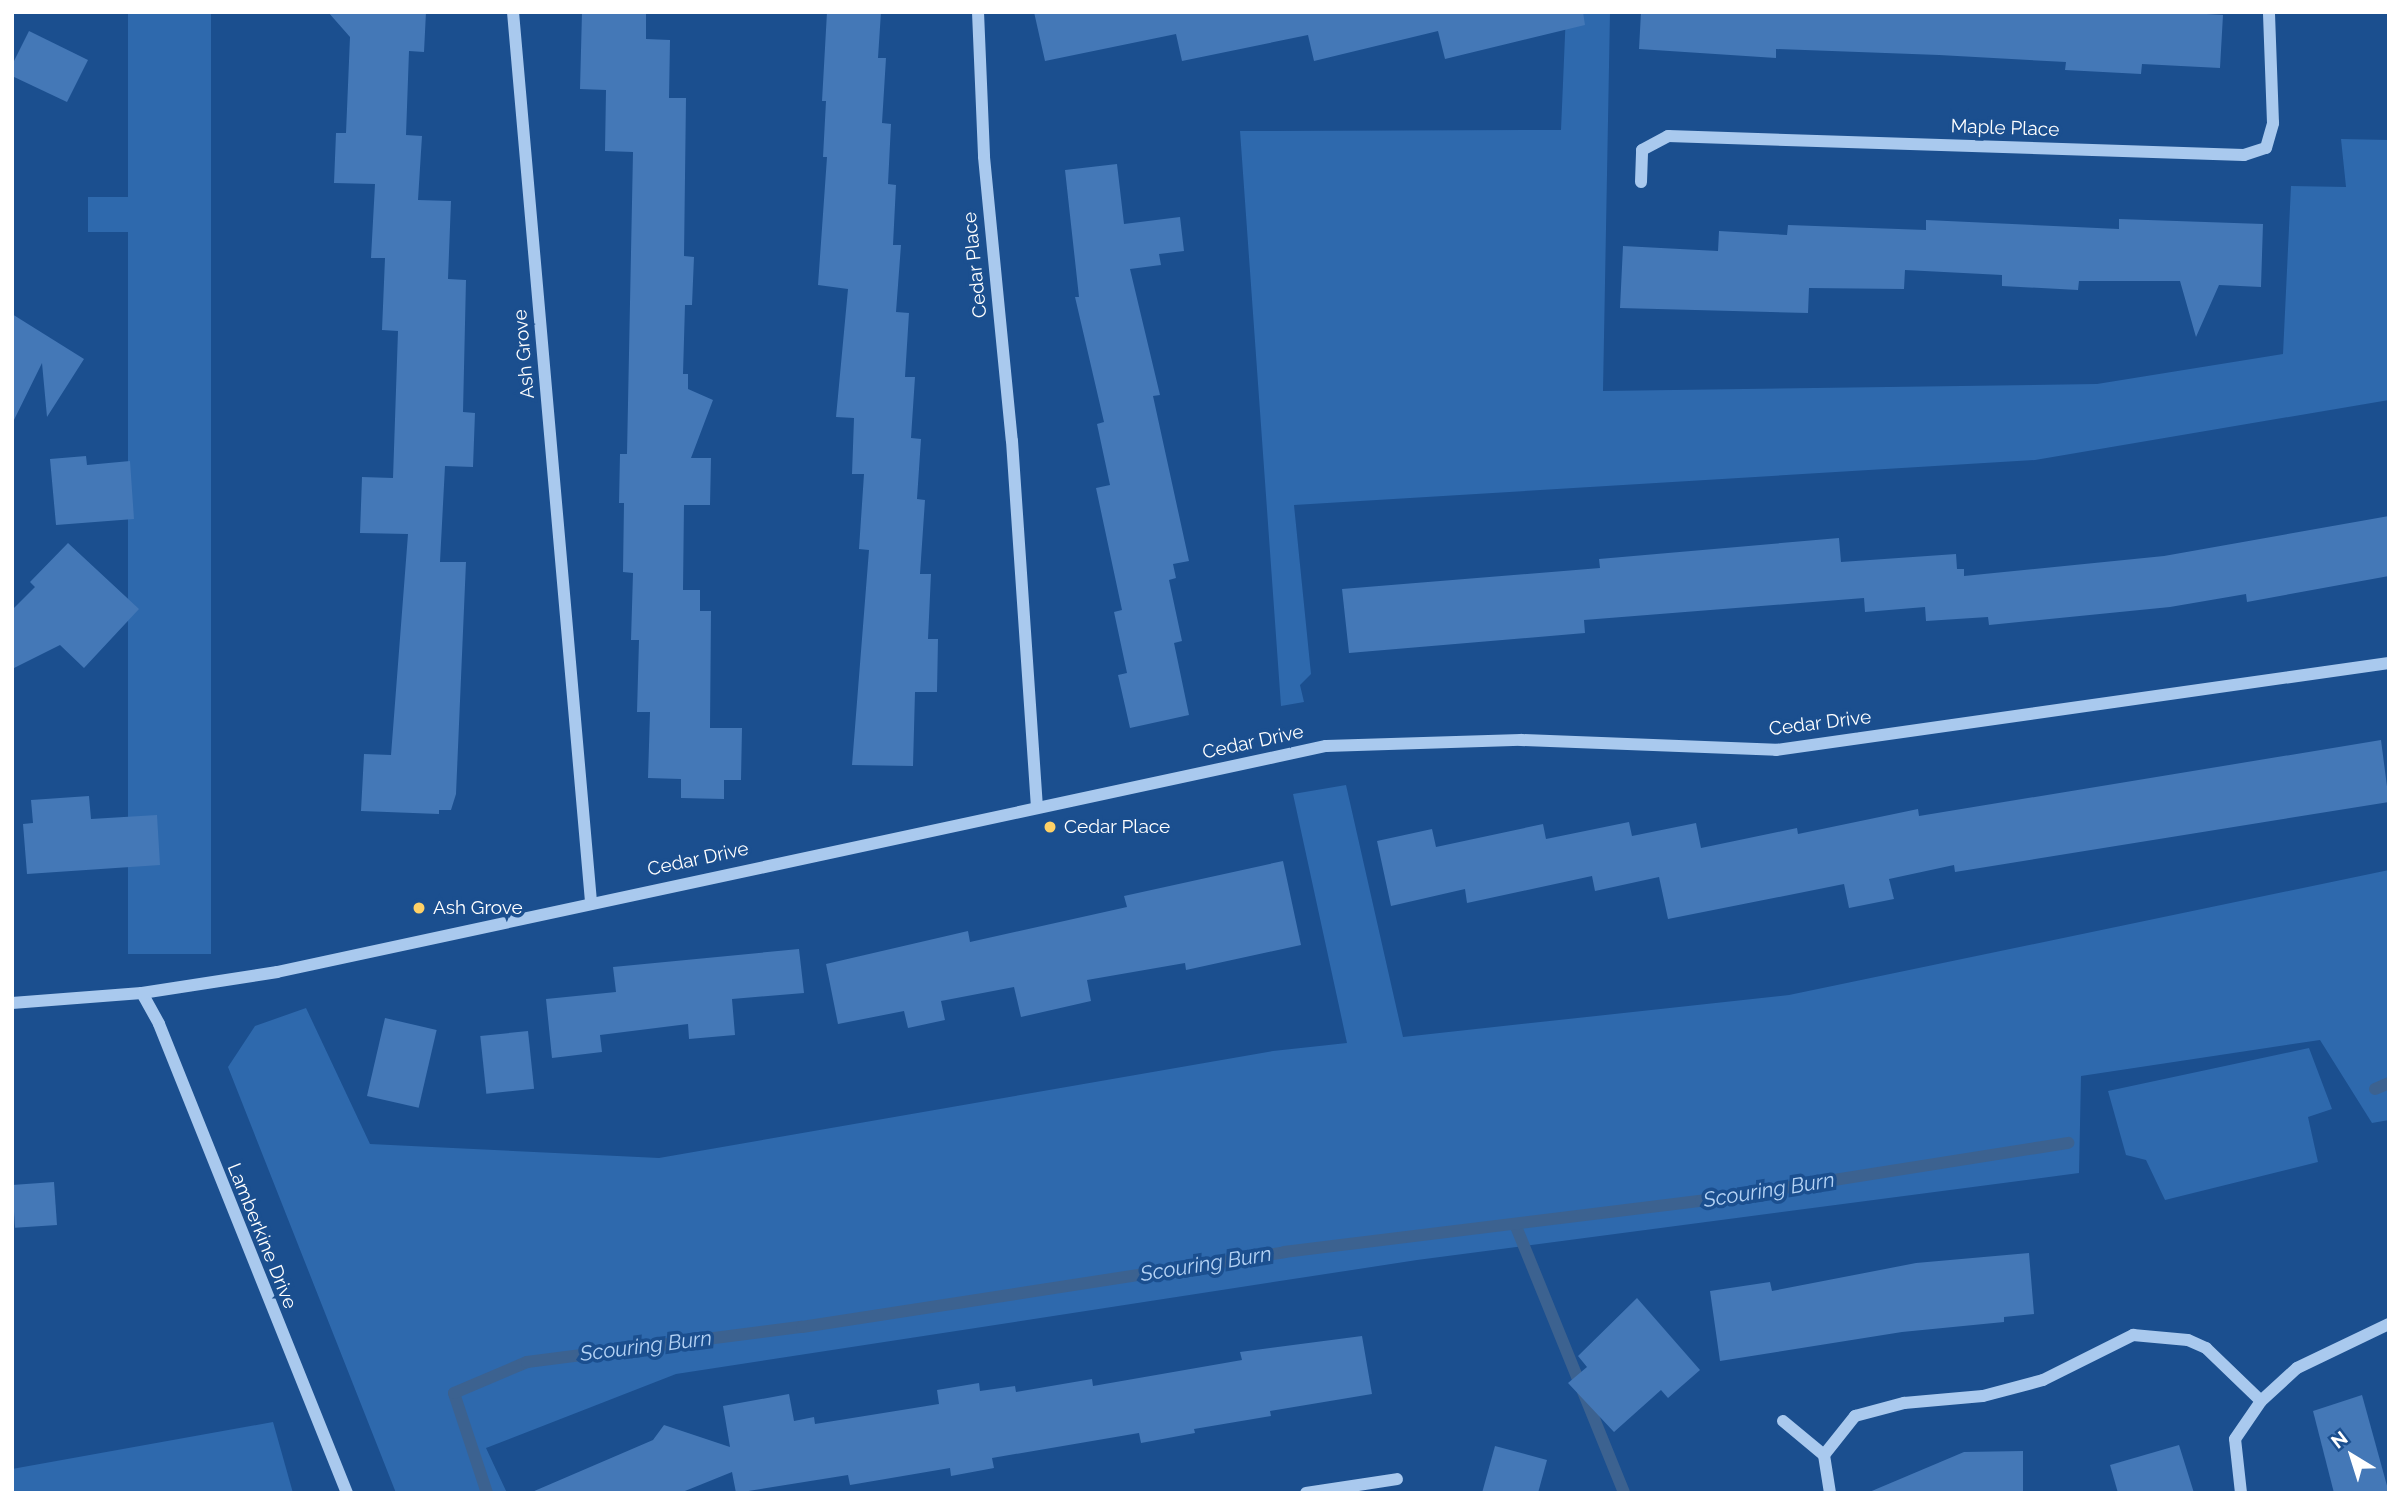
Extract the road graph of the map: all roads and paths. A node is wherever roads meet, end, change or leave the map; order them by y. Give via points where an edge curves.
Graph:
1 (513, 12) edge
2 (978, 12) edge
3 (2269, 12) edge
4 (1641, 182) dead end
5 (2389, 663) edge
6 (1037, 807) junction
7 (591, 901) junction
8 (142, 993) junction
9 (12, 1003) edge
10 (2389, 1325) edge
11 (2261, 1401) junction
12 (1783, 1421) dead end
13 (1824, 1455) junction
14 (1397, 1479) dead end
15 (1329, 1491) edge
16 (347, 1493) edge
17 (1306, 1493) edge
18 (1830, 1493) edge
19 (2241, 1493) edge

1 - 7 street, Ash Grove
2 - 6 street, Cedar Place via 984,157 1012,441
3 - 4 street, Maple Place via 2273,123 2266,148 2244,155 1668,136 1642,150
5 - 6 street, Cedar Drive via 1776,750 1521,740 1326,746
6 - 7 street, Cedar Drive
7 - 8 street, Cedar Drive via 277,972
8 - 9 street, Cedar Drive
8 - 16 street, Lamberkine Drive via 159,1024
10 - 11 street via 2297,1368
11 - 13 street via 2206,1348 2188,1340 2133,1335 2043,1380 1983,1396 1904,1403 1855,1416
11 - 19 street via 2235,1439
12 - 13 street
13 - 18 street
14 - 15 street
15 - 17 street

